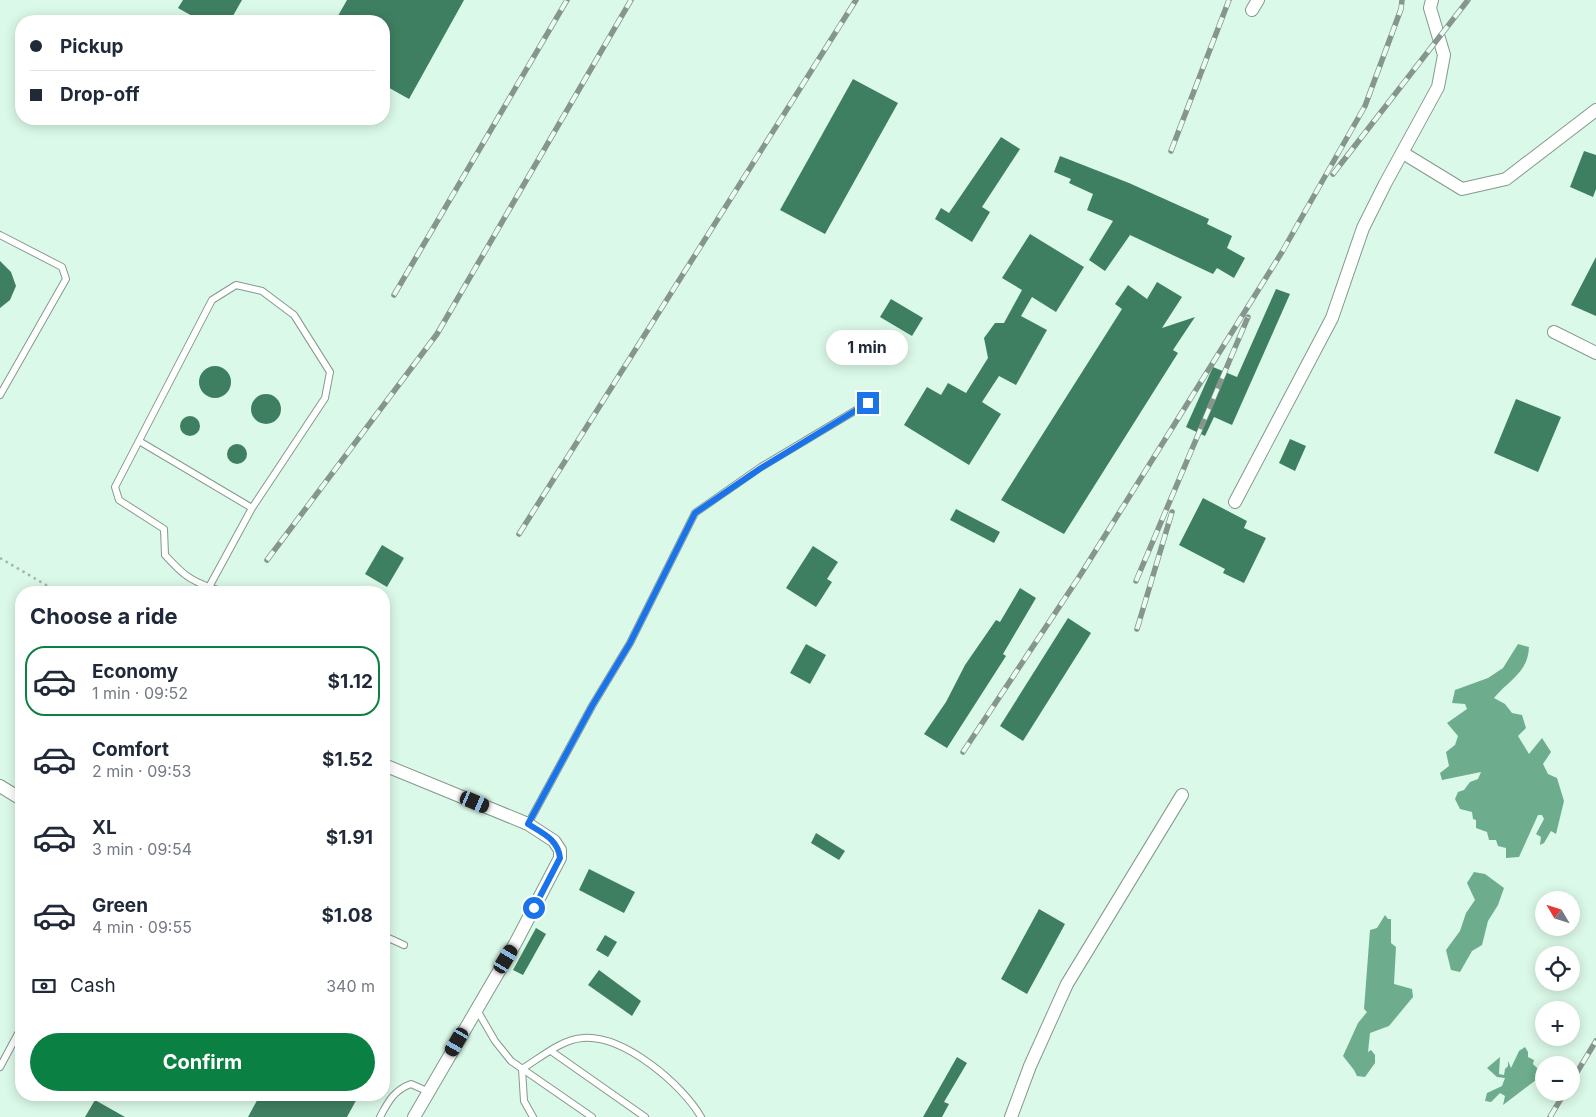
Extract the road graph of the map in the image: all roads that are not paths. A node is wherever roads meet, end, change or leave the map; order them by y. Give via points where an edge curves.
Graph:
1 (1432, 0) edge
2 (1596, 110) edge
3 (1403, 153) junction
4 (0, 235) edge
5 (1554, 332) dead end
6 (1596, 353) edge
7 (0, 395) edge
8 (868, 403) dead end
9 (139, 441) junction
10 (1235, 502) dead end
11 (252, 508) junction
12 (206, 586) edge
13 (210, 586) edge
14 (390, 767) edge
15 (0, 786) edge
16 (15, 795) edge
17 (1182, 795) dead end
18 (528, 824) junction
19 (390, 939) edge
20 (404, 945) dead end
21 (476, 1008) junction
22 (15, 1039) edge
23 (550, 1051) junction
24 (0, 1067) edge
25 (522, 1069) junction
26 (429, 1092) junction
27 (390, 1100) edge
28 (390, 1101) edge
29 (380, 1117) edge
30 (414, 1117) edge
31 (533, 1117) edge
32 (592, 1117) edge
33 (645, 1117) edge
34 (701, 1117) edge
35 (1010, 1117) edge

1 - 3 street via 1430,8 1444,55 1438,87
2 - 3 street via 1506,179 1462,189
3 - 10 street via 1363,228 1332,318
4 - 7 lane via 62,267 66,279
5 - 6 street
8 - 18 lane via 761,468 695,513 630,643
9 - 11 lane
9 - 11 lane via 212,300 236,285 262,291 294,315 330,372 325,398
9 - 12 lane via 115,487 119,500 164,529 165,555 190,580
11 - 13 lane
14 - 18 street
15 - 16 street
17 - 35 street via 1067,984
18 - 21 street via 554,841 560,850 560,858 516,942
19 - 20 lane
21 - 25 lane via 500,1050
21 - 26 street
22 - 24 lane
23 - 25 lane
23 - 33 lane
23 - 34 lane via 583,1038 628,1049 671,1081 692,1102
25 - 31 lane via 524,1101
25 - 32 lane
26 - 27 lane via 411,1084 395,1092
26 - 30 street
28 - 29 lane

